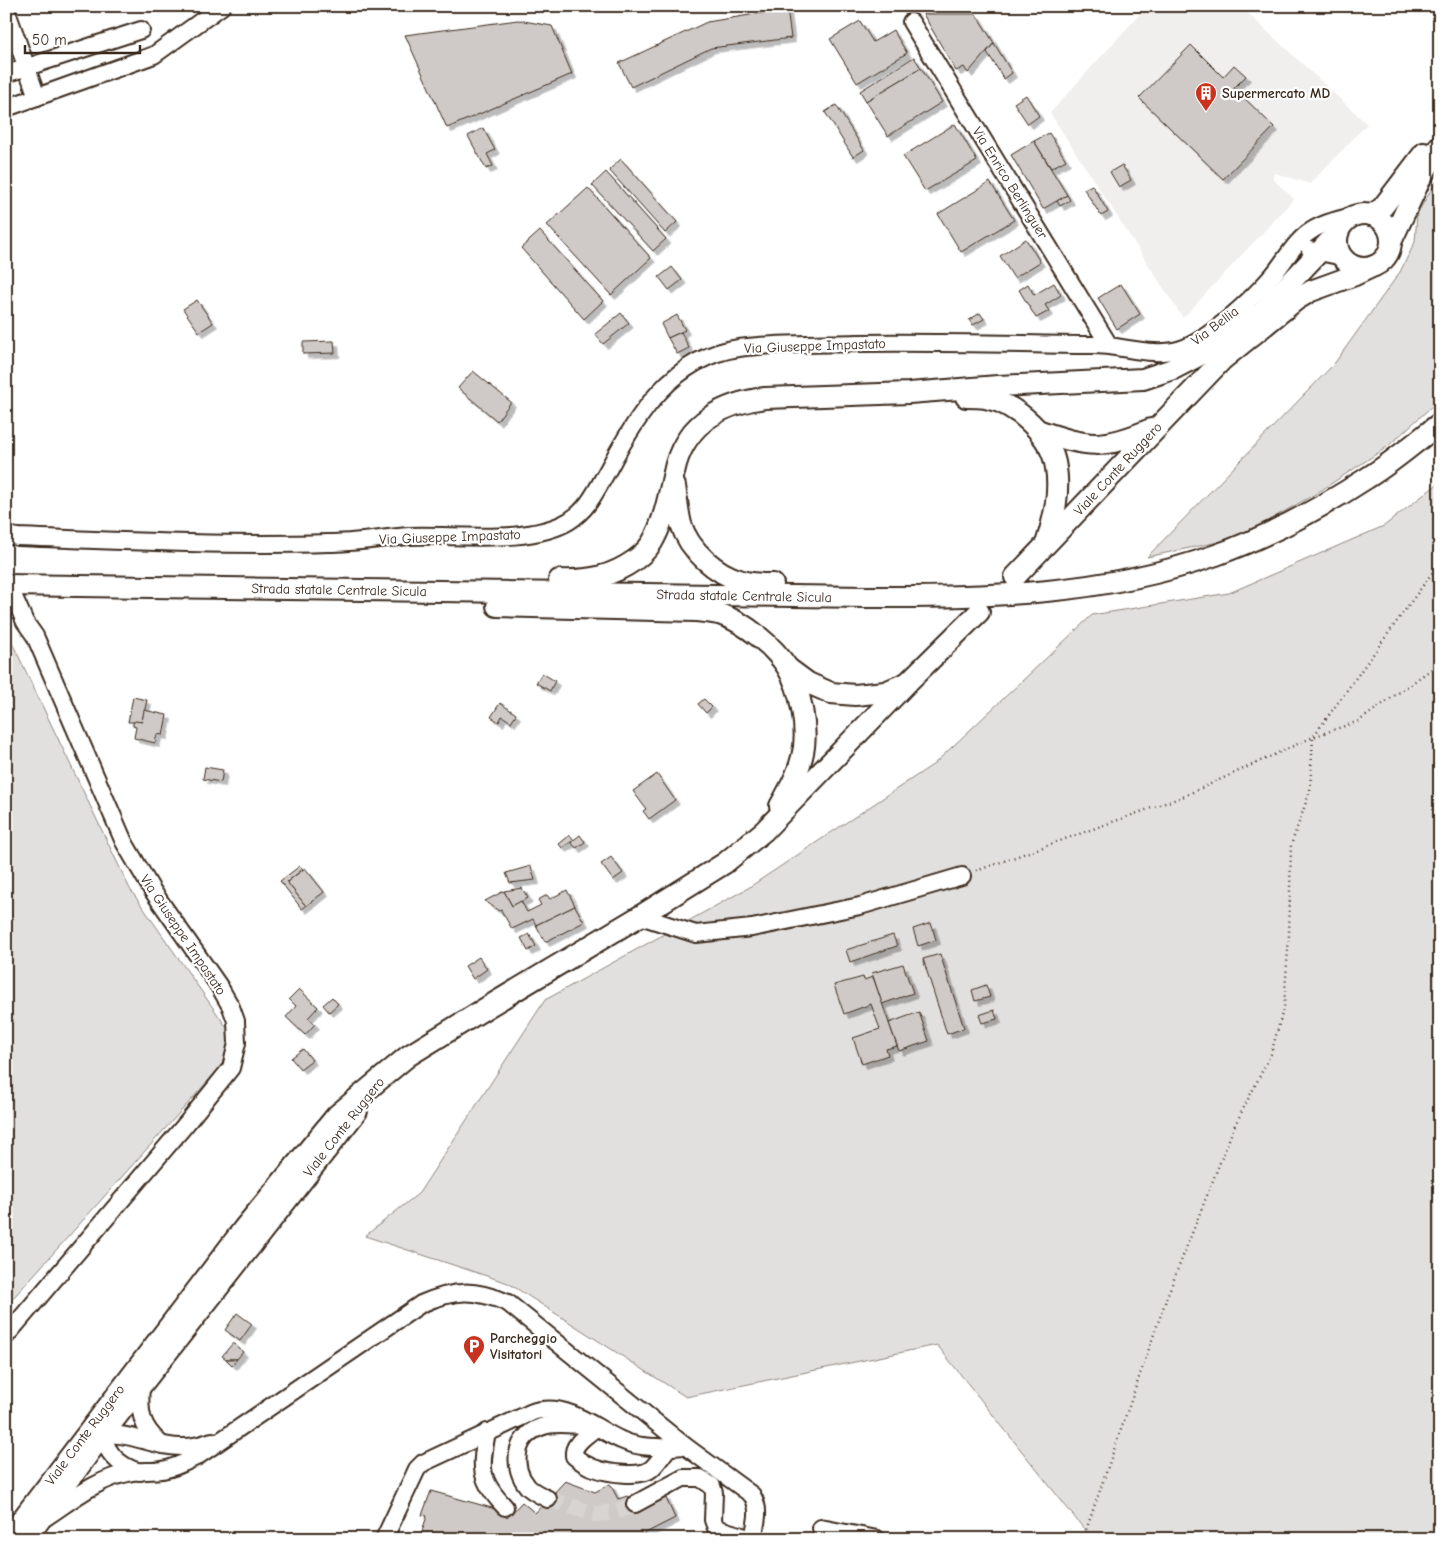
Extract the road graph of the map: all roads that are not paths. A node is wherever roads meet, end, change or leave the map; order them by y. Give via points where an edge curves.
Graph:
1 (222, 6) edge
2 (6, 9) edge
3 (200, 13) edge
4 (911, 22) dead end
5 (141, 30) dead end
6 (26, 67) junction
7 (6, 74) edge
8 (37, 97) junction
9 (6, 108) edge
10 (1440, 134) edge
11 (1440, 145) edge
12 (1362, 216) junction
13 (1338, 232) junction
14 (1391, 242) junction
15 (1296, 246) junction
16 (1320, 251) junction
17 (1343, 257) junction
18 (1374, 266) junction
19 (1257, 316) junction
20 (1109, 345) junction
21 (1222, 360) junction
22 (909, 393) junction
23 (1440, 416) edge
24 (1440, 424) edge
25 (1159, 425) junction
26 (1040, 431) junction
27 (1416, 442) junction
28 (674, 474) junction
29 (6, 536) edge
30 (1046, 546) junction
31 (1143, 576) junction
32 (1015, 577) dead end
33 (331, 590) junction
34 (10, 591) edge
35 (424, 591) junction
36 (979, 612) dead end
37 (787, 668) junction
38 (909, 681) junction
39 (764, 831) junction
40 (962, 876) road end
41 (640, 916) junction
42 (386, 1074) junction
43 (234, 1240) junction
44 (6, 1336) edge
45 (141, 1386) junction
46 (594, 1425) junction
47 (486, 1432) junction
48 (103, 1434) junction
49 (228, 1436) junction
50 (160, 1444) junction
51 (686, 1446) junction
52 (669, 1447) junction
53 (140, 1472) junction
54 (548, 1500) tunnel mouth
55 (635, 1504) tunnel mouth
56 (505, 1507) dead end
57 (822, 1528) dead end
58 (32, 1531) edge
59 (8, 1539) edge
60 (384, 1539) edge
61 (753, 1539) edge
62 (877, 1539) edge

1 - 3 street
2 - 6 street
3 - 8 street via 154,55
4 - 20 street, Via Enrico Berlinguer
5 - 6 street
6 - 7 street
6 - 8 street
8 - 9 street
10 - 12 main road via 1382,208
11 - 14 main road
12 - 13 main road via 1342,226
12 - 14 main road via 1379,218 1390,233
12 - 15 street, Via Bellia via 1338,219 1310,231
13 - 16 main road
13 - 17 main road via 1338,249
14 - 18 main road via 1386,256
15 - 16 street
15 - 20 street, Via Bellia via 1271,277 1237,310 1191,345 1178,350 1152,352
16 - 17 street
16 - 19 main road
17 - 18 main road via 1357,267
18 - 21 main road via 1296,300
19 - 21 main road
19 - 22 main road via 1200,355 1143,379
20 - 29 street, Via Giuseppe Impastato via 803,344 737,348 712,354 684,370 658,391 629,430 585,508 573,519 554,528 514,536 411,536 330,544
21 - 25 main road, Viale Conte Ruggero
22 - 26 main road via 986,398 1016,412
22 - 28 main road via 744,401 709,417 693,432
23 - 27 main road
24 - 27 main road, Strada statale Centrale Sicula
25 - 26 main road via 1128,439 1096,445
25 - 30 main road, Viale Conte Ruggero
26 - 30 main road via 1056,467 1055,515
27 - 31 main road, Strada statale Centrale Sicula via 1368,478 1264,534 1217,554
28 - 31 main road via 682,526 691,543 722,573 742,581 765,584 987,585
28 - 33 main road via 654,540 643,553 616,572 580,581 399,578
30 - 32 main road, Viale Conte Ruggero
31 - 35 main road, Strada statale Centrale Sicula via 1050,591 950,598
33 - 34 main road, Strada statale Centrale Sicula
33 - 35 main road, Strada statale Centrale Sicula
34 - 44 street, Via Giuseppe Impastato via 35,636 124,842 152,890 231,1007 236,1021 237,1043 231,1068
35 - 37 main road via 499,606 696,611 722,615 751,630
36 - 38 main road
37 - 38 main road via 808,683 831,693 885,692
37 - 39 main road via 803,714 803,756 792,786
38 - 39 main road
39 - 41 main road via 726,863
40 - 41 street via 860,906 752,928 696,934
41 - 42 main road via 408,1056
42 - 43 main road, Viale Conte Ruggero via 337,1115
42 - 45 main road, Viale Conte Ruggero
43 - 48 street via 216,1277 105,1421
43 - 59 main road, Viale Conte Ruggero
45 - 48 main road, Viale Conte Ruggero
45 - 50 street via 139,1405 142,1420 150,1435
46 - 47 street via 561,1411 543,1409
46 - 52 street via 639,1446
46 - 52 street via 573,1453 595,1469 639,1474 650,1470
46 - 54 street via 560,1423 541,1426 530,1432 521,1443 517,1459 519,1472 529,1488
47 - 56 street via 483,1477 491,1493
47 - 60 street via 417,1469
48 - 50 street
48 - 53 street via 106,1448 120,1464
48 - 58 main road, Viale Conte Ruggero
48 - 59 street via 93,1437 33,1514
49 - 50 street via 184,1448
49 - 51 street via 421,1304 456,1293 472,1292 508,1303
49 - 53 street via 179,1466
51 - 52 street
51 - 61 street via 752,1495 757,1504
53 - 58 street via 128,1472 98,1484
55 - 61 street via 683,1478 700,1478 712,1486 716,1528
57 - 62 street

